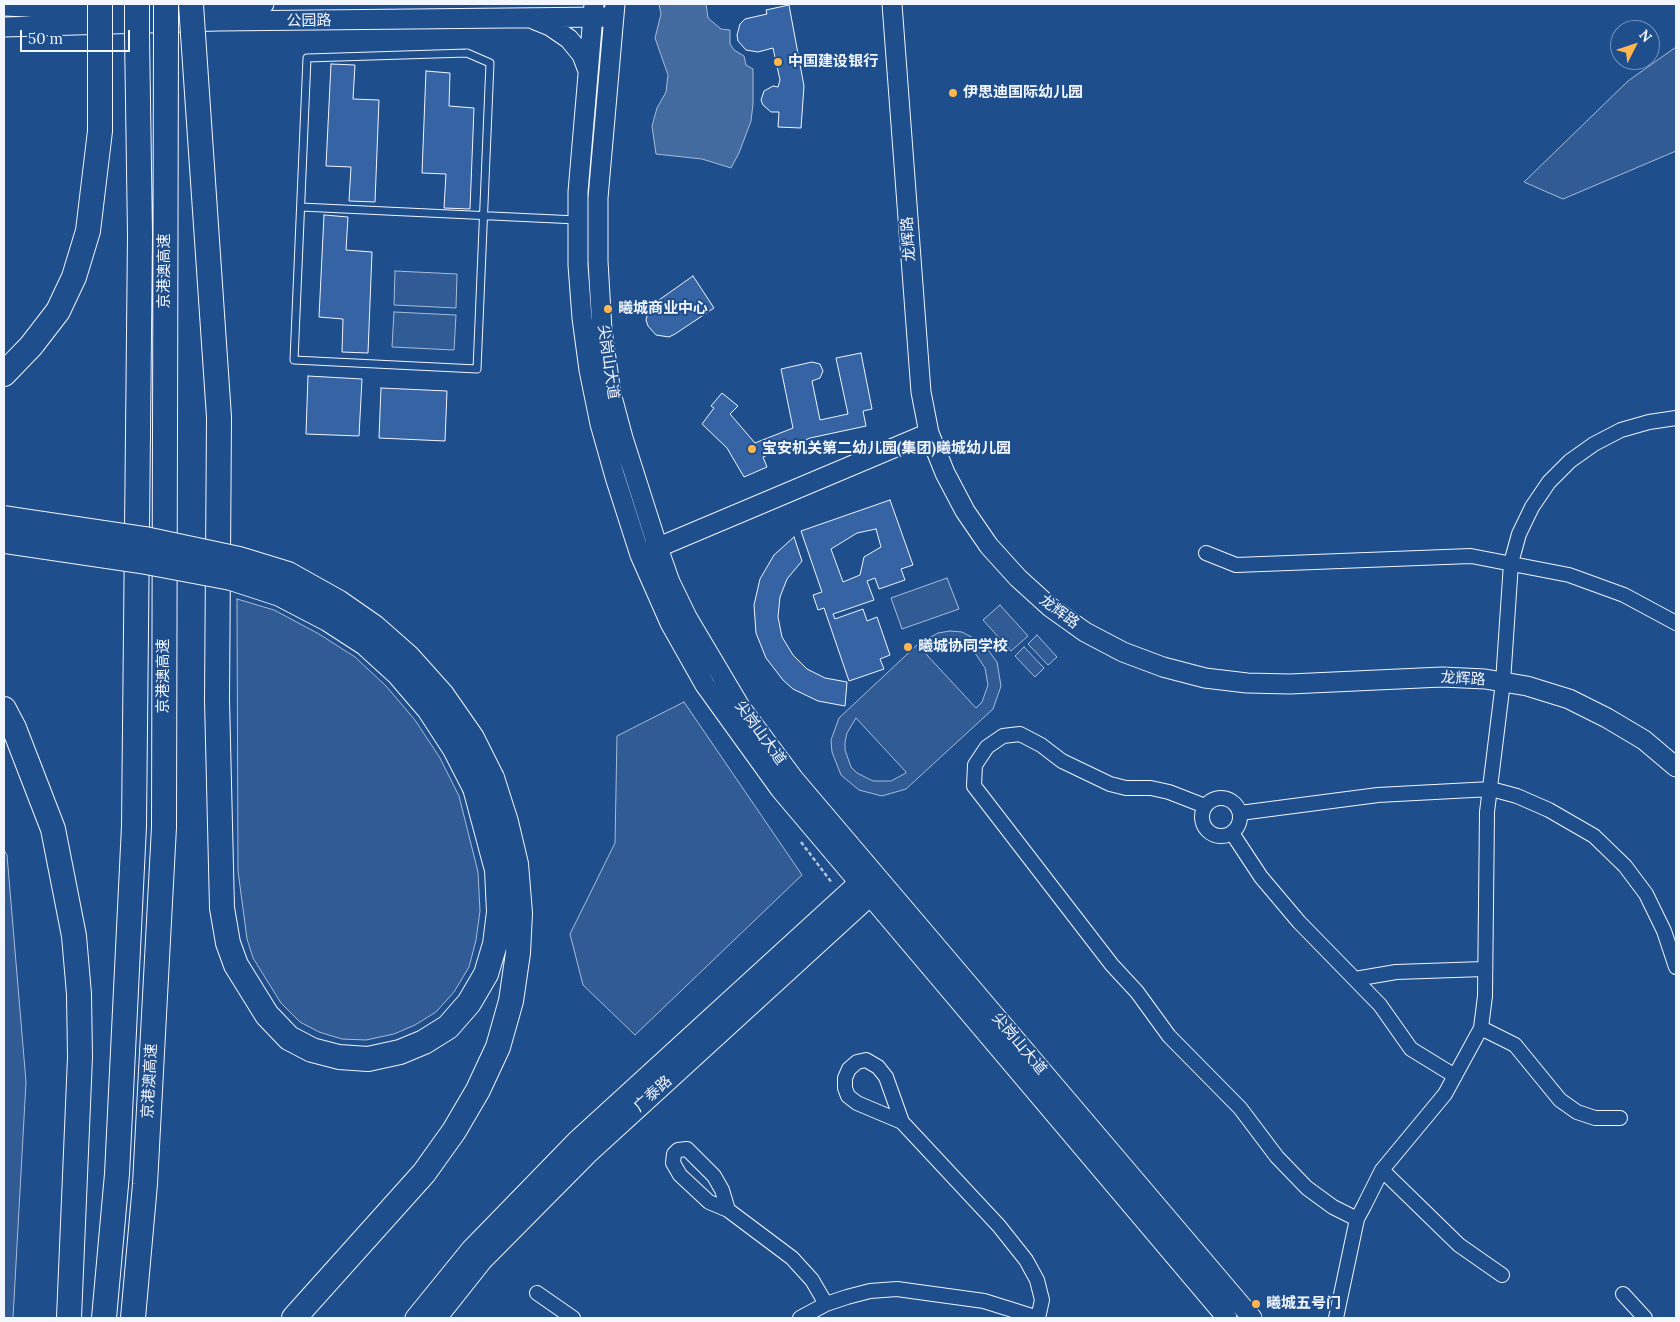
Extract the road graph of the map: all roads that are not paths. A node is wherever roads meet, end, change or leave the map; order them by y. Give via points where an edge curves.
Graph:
1 (100, 4) edge
2 (137, 4) edge
3 (166, 4) edge
4 (191, 4) edge
5 (264, 4) edge
6 (892, 4) edge
7 (4, 6) edge
8 (594, 10) edge
9 (614, 10) edge
10 (529, 18) junction
11 (4, 27) edge
12 (588, 72) junction
13 (301, 206) junction
14 (483, 215) junction
15 (577, 220) junction
16 (4, 374) edge
17 (1676, 418) edge
18 (929, 433) junction
19 (4, 518) edge
20 (4, 541) edge
21 (658, 548) junction
22 (1206, 553) dead end
23 (640, 555) junction
24 (1511, 563) junction
25 (1676, 622) edge
26 (1503, 682) junction
27 (4, 709) edge
28 (1676, 767) edge
29 (483, 783) junction
30 (1491, 789) junction
31 (1205, 806) junction
32 (1240, 813) junction
33 (1232, 833) junction
34 (870, 884) junction
35 (1676, 966) edge
36 (1484, 969) junction
37 (1355, 979) junction
38 (1481, 1028) junction
39 (1455, 1076) junction
40 (1620, 1118) dead end
41 (902, 1122) junction
42 (1382, 1170) junction
43 (728, 1210) dead end
44 (1357, 1219) junction
45 (1502, 1275) dead end
46 (537, 1293) dead end
47 (1623, 1294) dead end
48 (826, 1304) junction
49 (69, 1318) edge
50 (104, 1318) edge
51 (133, 1318) edge
52 (294, 1318) edge
53 (415, 1318) edge
54 (437, 1318) edge
55 (573, 1318) edge
56 (800, 1318) edge
57 (1227, 1318) edge
58 (1252, 1318) edge
59 (1336, 1318) edge
60 (1645, 1318) edge

1 - 16 highway, bridge via 100,130 88,231 74,277 58,311
2 - 50 highway, 京港澳高速, bridge via 140,235 134,826 117,1174
3 - 51 highway, 京港澳高速, bridge via 164,827 145,1184
4 - 29 highway, bridge via 219,417 217,700 222,908 228,943 236,965 267,1015 289,1038 312,1050 339,1057 368,1059 400,1052 424,1042 448,1027 469,1002 486,974 495,944 498,912 496,870
5 - 7 main road via 73,9
6 - 18 main road, 龙辉路 via 921,392
8 - 9 main road, 公园路
8 - 10 main road, 公园路
8 - 12 main road, 尖岗山大道
9 - 21 main road, 尖岗山大道 via 598,198 601,321 611,393
10 - 11 main road, 公园路
10 - 12 main road via 570,38
12 - 15 main road, 尖岗山大道
13 - 14 lane
13 - 14 lane via 307,58 467,53 490,63
13 - 14 lane via 294,360 477,369
14 - 15 lane
15 - 23 main road, 尖岗山大道 via 582,318 589,370 600,424
17 - 24 street via 1621,430 1570,461 1549,482 1532,507 1519,534
18 - 21 main road
18 - 26 main road, 龙辉路 via 965,511 1012,572 1050,607 1085,632 1123,652 1205,678 1247,684 1442,677
19 - 29 highway, bridge via 145,539 239,559 288,574 338,602 374,627 408,657 442,695 472,738
20 - 29 highway, bridge via 232,578 280,594 365,643 399,674
21 - 23 main road
21 - 34 main road, 尖岗山大道 via 687,617 741,708
22 - 24 street via 1236,565 1471,556
23 - 34 main road, 尖岗山大道 via 670,623 705,685 780,789
24 - 25 street via 1568,575 1624,595
24 - 26 street
26 - 28 main road, 龙辉路 via 1569,699 1608,718 1644,740
26 - 30 street
27 - 49 highway via 52,829 74,936 80,1057
29 - 52 highway via 506,822 516,864 520,913 511,1001 498,1047 454,1131 424,1173
30 - 32 street via 1378,795
30 - 35 street via 1548,810 1594,836 1625,866 1646,894 1664,930
30 - 36 street via 1485,841
31 - 32 street via 1212,800 1223,798 1233,802
31 - 33 street via 1203,821 1207,830 1220,836
31 - 44 street via 1169,792 1110,784 1062,761 1020,734 1003,736 986,747 975,765 974,786 1112,965 1138,992 1169,1036 1240,1108 1307,1188
32 - 33 street via 1240,820
33 - 37 street via 1261,876 1299,922
34 - 53 main road, 广泰路 via 576,1141 471,1249
34 - 54 main road, 广泰路 via 588,1154 483,1260
34 - 57 main road, 尖岗山大道
34 - 58 main road, 尖岗山大道
36 - 37 street via 1396,972
36 - 38 street
37 - 39 street via 1380,1005 1411,1049
38 - 39 street
38 - 40 street via 1515,1045 1560,1100 1577,1112 1596,1118
39 - 42 street via 1431,1113
41 - 41 street via 886,1077 866,1060 857,1062 845,1078 848,1096
41 - 48 street via 993,1219 1026,1260 1037,1280 1042,1300 1038,1318 984,1301 897,1289 870,1291
42 - 44 street
42 - 45 street via 1459,1245
43 - 48 street via 792,1258 812,1280
44 - 59 street
46 - 55 street
47 - 60 street
48 - 56 street

